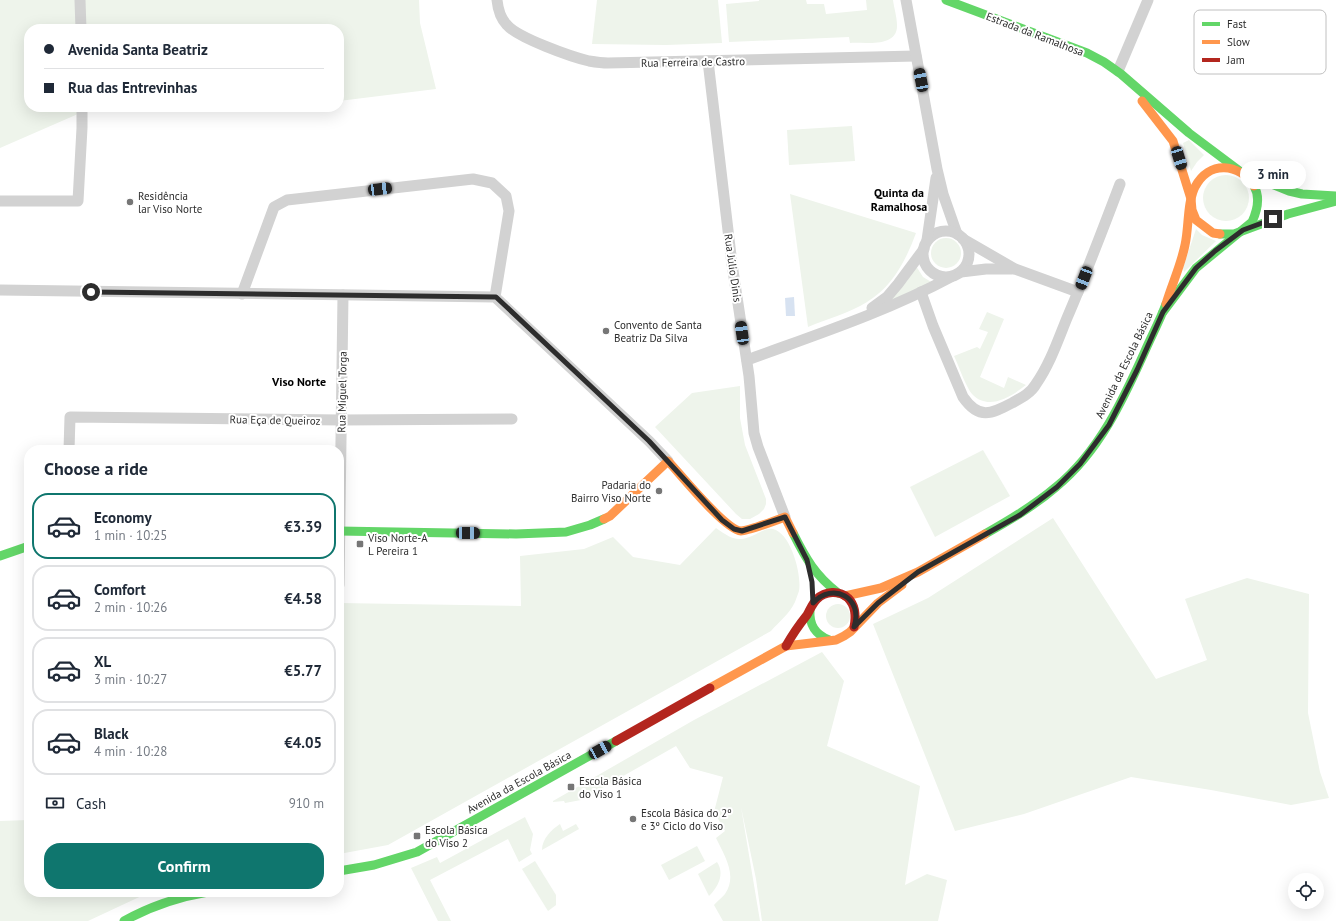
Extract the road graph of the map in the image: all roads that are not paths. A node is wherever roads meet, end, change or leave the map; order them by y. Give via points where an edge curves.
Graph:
1 (80, 0) edge
2 (496, 0) edge
3 (906, 0) edge
4 (946, 0) edge
5 (1148, 0) edge
6 (81, 24) edge
7 (916, 56) junction
8 (708, 61) junction
9 (1120, 72) junction
10 (82, 112) edge
11 (937, 169) junction
12 (1241, 172) junction
13 (1120, 184) dead end
14 (1336, 196) edge
15 (1191, 199) junction
16 (0, 201) edge
17 (1336, 201) edge
18 (1243, 230) junction
19 (960, 236) junction
20 (926, 245) junction
21 (1015, 269) junction
22 (956, 274) junction
23 (0, 290) edge
24 (921, 292) junction
25 (1078, 292) junction
26 (242, 294) junction
27 (343, 295) junction
28 (496, 297) junction
29 (1163, 312) junction
30 (857, 319) junction
31 (747, 360) junction
32 (512, 419) dead end
33 (341, 420) junction
34 (70, 445) edge
35 (341, 445) edge
36 (668, 461) junction
37 (785, 517) junction
38 (344, 531) edge
39 (24, 548) edge
40 (0, 556) edge
41 (807, 560) junction
42 (918, 572) junction
43 (842, 595) junction
44 (811, 607) junction
45 (854, 627) junction
46 (829, 640) junction
47 (786, 646) junction
48 (344, 869) edge
49 (181, 897) edge
50 (124, 921) edge

1 - 6 street
2 - 8 street, Rua Ferreira de Castro via 498,12 507,26 522,36 590,61
3 - 7 street
4 - 9 street, Estrada da Ramalhosa via 1087,53
5 - 9 street
7 - 8 street, Rua Ferreira de Castro
7 - 11 street
8 - 31 street, Rua Júlio Dinis via 732,264
9 - 12 street, Estrada da Ramalhosa via 1189,133
9 - 15 street, Estrada da Ramalhosa via 1173,141
10 - 16 street via 78,201
11 - 19 street
11 - 20 street
12 - 14 street via 1289,191
12 - 15 street, Avenida da Escola Básica via 1231,168 1219,168 1209,172 1200,179
12 - 18 street, Avenida da Escola Básica via 1256,189 1258,200 1257,212 1252,222
13 - 25 street
15 - 18 street via 1196,220 1213,233 1234,234
15 - 29 street, Avenida da Escola Básica via 1185,245
17 - 18 street
18 - 29 street, Avenida da Escola Básica via 1196,268
19 - 20 street via 944,231 938,233
19 - 21 street
19 - 22 street via 968,245 969,259 966,266
20 - 22 street via 923,256 928,268 938,276
20 - 30 street via 887,297
21 - 22 street
21 - 25 street
22 - 24 street
23 - 26 street
24 - 25 street via 963,397 969,406 987,413 997,411 1023,397 1036,386 1049,363
24 - 30 street
26 - 27 street
26 - 28 street via 274,207 287,200 473,179 492,183 506,196 509,211
27 - 28 street
27 - 33 street, Rua Miguel Torga
28 - 36 street
29 - 42 street, Avenida da Escola Básica via 1109,425 1080,464 1057,487 1020,515
30 - 31 street
31 - 37 street, Rua Júlio Dinis via 754,433
32 - 33 street, Rua Eça de Queiroz
33 - 34 street, Rua Eça de Queiroz via 70,417
33 - 35 street, Rua Miguel Torga
36 - 37 street via 722,520 734,529 742,531
36 - 38 street via 610,516 566,532 516,534
37 - 41 street, Rua Júlio Dinis
39 - 40 street
41 - 43 street, Rua Júlio Dinis via 824,582
41 - 44 street, Rua Júlio Dinis via 812,586
42 - 43 street, Avenida da Escola Básica via 881,588
42 - 45 street, Avenida da Escola Básica via 878,603
43 - 44 street, Avenida da Escola Básica via 824,594
43 - 45 street via 854,607
44 - 46 street via 811,626 821,637
44 - 47 street, Avenida da Escola Básica
45 - 46 street, Avenida da Escola Básica via 844,638
46 - 47 street, Avenida da Escola Básica
47 - 48 street, Avenida da Escola Básica via 417,852 374,865
49 - 50 street via 139,912

